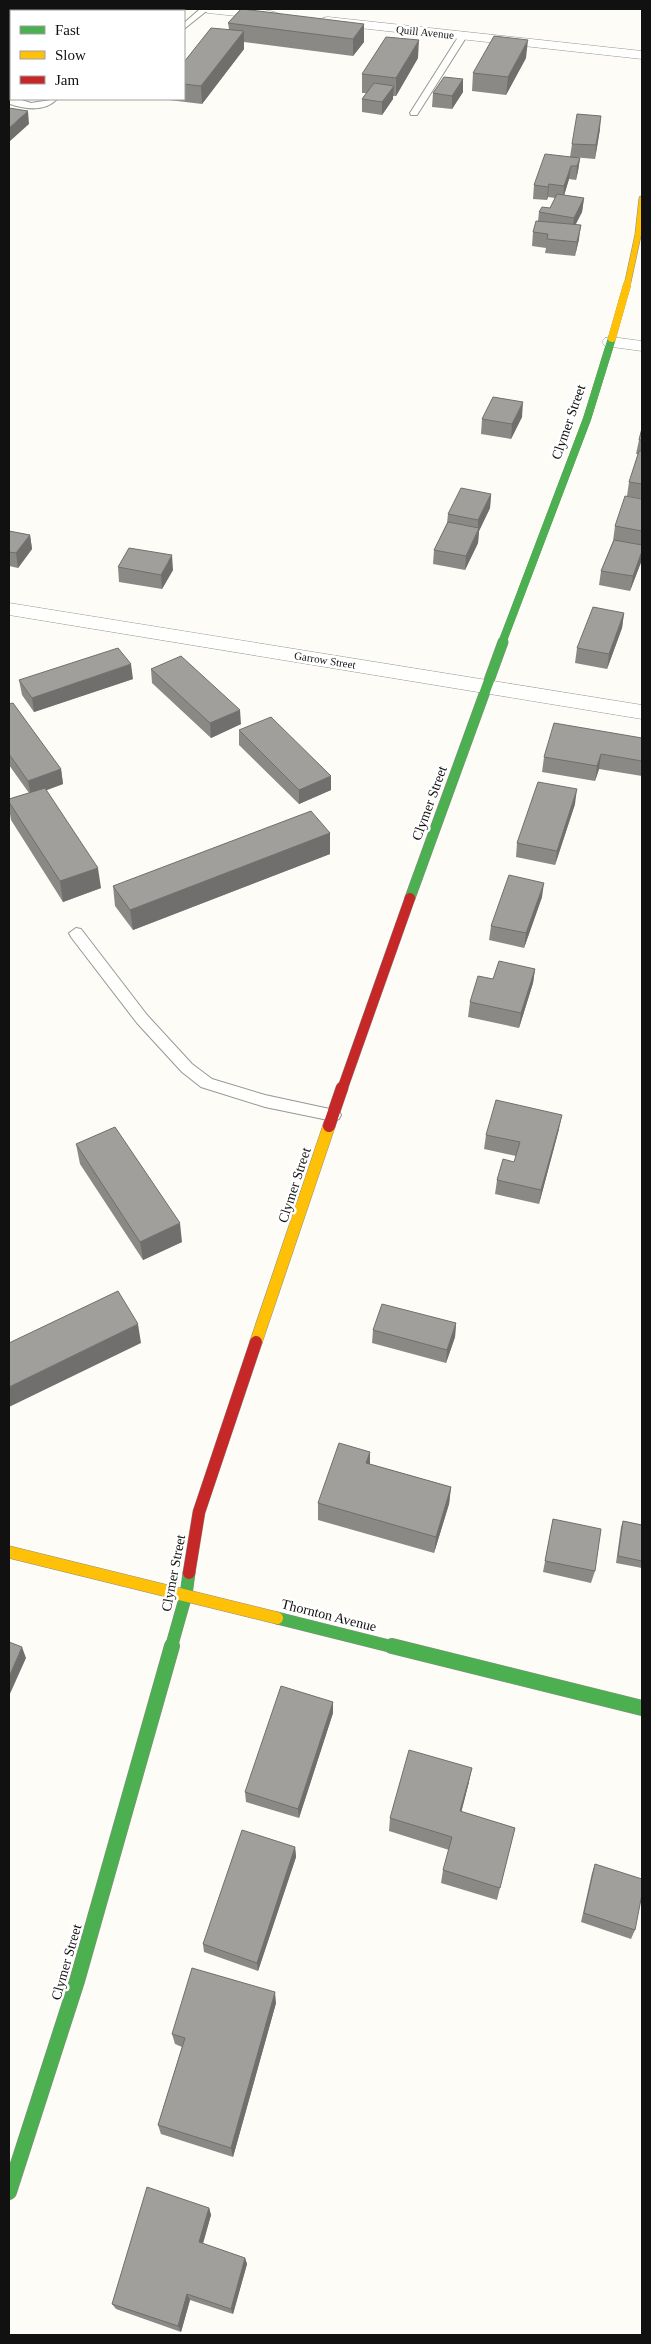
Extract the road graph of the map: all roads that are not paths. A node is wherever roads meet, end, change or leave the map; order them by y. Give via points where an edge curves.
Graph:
1 (207, 9) edge
2 (287, 17) edge
3 (316, 20) edge
4 (185, 26) edge
5 (463, 36) junction
6 (642, 55) edge
7 (11, 100) edge
8 (52, 100) edge
9 (414, 113) dead end
10 (642, 199) edge
11 (612, 342) junction
12 (642, 346) edge
13 (9, 609) edge
14 (486, 687) junction
15 (642, 712) edge
16 (76, 933) dead end
17 (333, 1115) junction
18 (9, 1552) edge
19 (186, 1595) junction
20 (642, 1708) edge
21 (9, 2192) edge

1 - 2 street
1 - 4 lane
3 - 5 street, Quill Avenue
5 - 6 street, Quill Avenue
5 - 9 lane
7 - 8 lane via 38,106
10 - 11 street, Clymer Street via 636,256
11 - 12 street
11 - 14 street, Clymer Street via 587,418
13 - 14 street, Garrow Street
14 - 15 street, Garrow Street
14 - 17 street, Clymer Street
16 - 17 lane via 142,1019 187,1068 207,1083 265,1101
17 - 19 street, Clymer Street via 199,1512
18 - 19 street, Thornton Avenue
19 - 20 street, Thornton Avenue
19 - 21 street, Clymer Street via 77,1981

